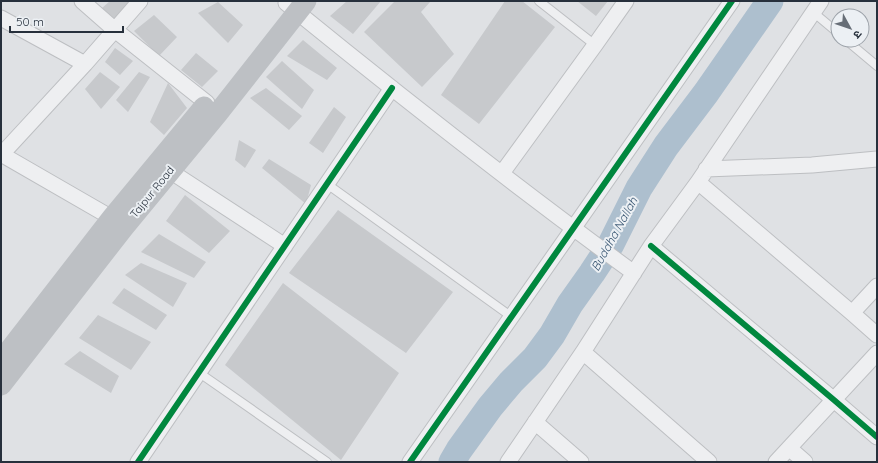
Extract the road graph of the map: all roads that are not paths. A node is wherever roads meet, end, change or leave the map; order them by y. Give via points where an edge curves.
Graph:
1 (82, 1) edge
2 (140, 1) edge
3 (539, 1) edge
4 (626, 1) edge
5 (732, 1) edge
6 (294, 4) edge
7 (817, 7) edge
8 (1, 18) edge
9 (830, 23) edge
10 (115, 30) junction
11 (595, 45) junction
12 (856, 48) edge
13 (85, 64) junction
14 (877, 66) edge
15 (392, 88) junction
16 (207, 103) junction
17 (2, 154) edge
18 (877, 159) edge
19 (706, 169) junction
20 (170, 171) junction
21 (502, 173) junction
22 (698, 182) junction
23 (327, 184) junction
24 (112, 218) junction
25 (578, 232) junction
26 (285, 246) junction
27 (651, 246) junction
28 (634, 273) junction
29 (877, 286) edge
30 (852, 313) junction
31 (512, 317) junction
32 (877, 335) edge
33 (583, 352) junction
34 (877, 353) edge
35 (1, 361) edge
36 (198, 372) junction
37 (1, 385) edge
38 (834, 400) junction
39 (535, 422) junction
40 (877, 437) edge
41 (789, 448) junction
42 (138, 462) edge
43 (327, 462) edge
44 (410, 462) edge
45 (508, 462) edge
46 (581, 462) edge
47 (709, 462) edge
48 (776, 462) edge
49 (805, 462) edge

1 - 10 street
2 - 10 street
3 - 11 lane
4 - 11 street
5 - 25 street
6 - 15 street
6 - 16 main road, Tajpur Road
6 - 20 main road, Tajpur Road via 223,106
7 - 9 lane
7 - 19 street
8 - 13 street
10 - 13 street
10 - 16 street
11 - 21 street
12 - 14 lane
13 - 17 street
15 - 21 street
15 - 23 street
16 - 24 main road, Tajpur Road
17 - 24 street
18 - 19 street via 812,165
19 - 22 street
20 - 26 street
20 - 37 main road, Tajpur Road
21 - 25 street
22 - 27 street
22 - 30 street
23 - 26 street
23 - 31 lane
24 - 35 main road, Tajpur Road
25 - 28 street
25 - 31 street
26 - 36 street
27 - 28 street
27 - 38 street
28 - 33 street
29 - 30 street
30 - 32 street
31 - 44 street
33 - 39 street
33 - 47 street
34 - 38 street
36 - 42 street
36 - 43 lane
38 - 40 street
38 - 41 street
39 - 45 street
39 - 46 street
41 - 48 street
41 - 49 street

